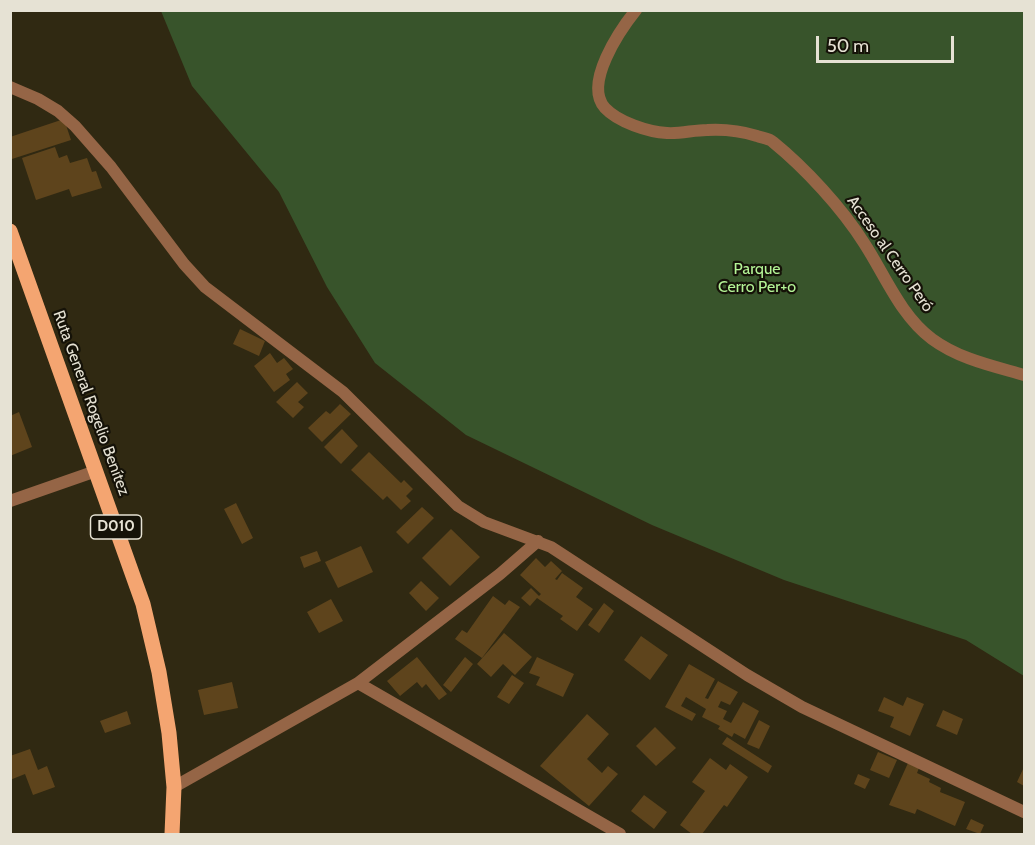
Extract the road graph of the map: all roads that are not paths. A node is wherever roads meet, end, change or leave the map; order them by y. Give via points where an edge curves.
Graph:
1 (636, 10) edge
2 (10, 87) edge
3 (10, 231) edge
4 (1024, 375) edge
5 (96, 471) junction
6 (10, 501) edge
7 (538, 542) junction
8 (358, 683) junction
9 (174, 787) junction
10 (1024, 812) edge
11 (172, 834) edge
12 (620, 834) edge

1 - 4 street, Acceso al Cerro Peró via 599,75 604,107 636,125 668,133 741,131 771,140 832,199 908,314 931,338 961,356
2 - 7 street via 58,111 75,126 205,287 343,392 458,506 484,522
3 - 5 main road, Ruta General Rogelio Benítez / D010
5 - 6 street
5 - 9 main road, Ruta General Rogelio Benítez / D010 via 143,604 168,723
7 - 8 street
7 - 10 street via 802,707
8 - 9 street
8 - 12 street
9 - 11 main road, Ruta General Rogelio Benítez / D010

